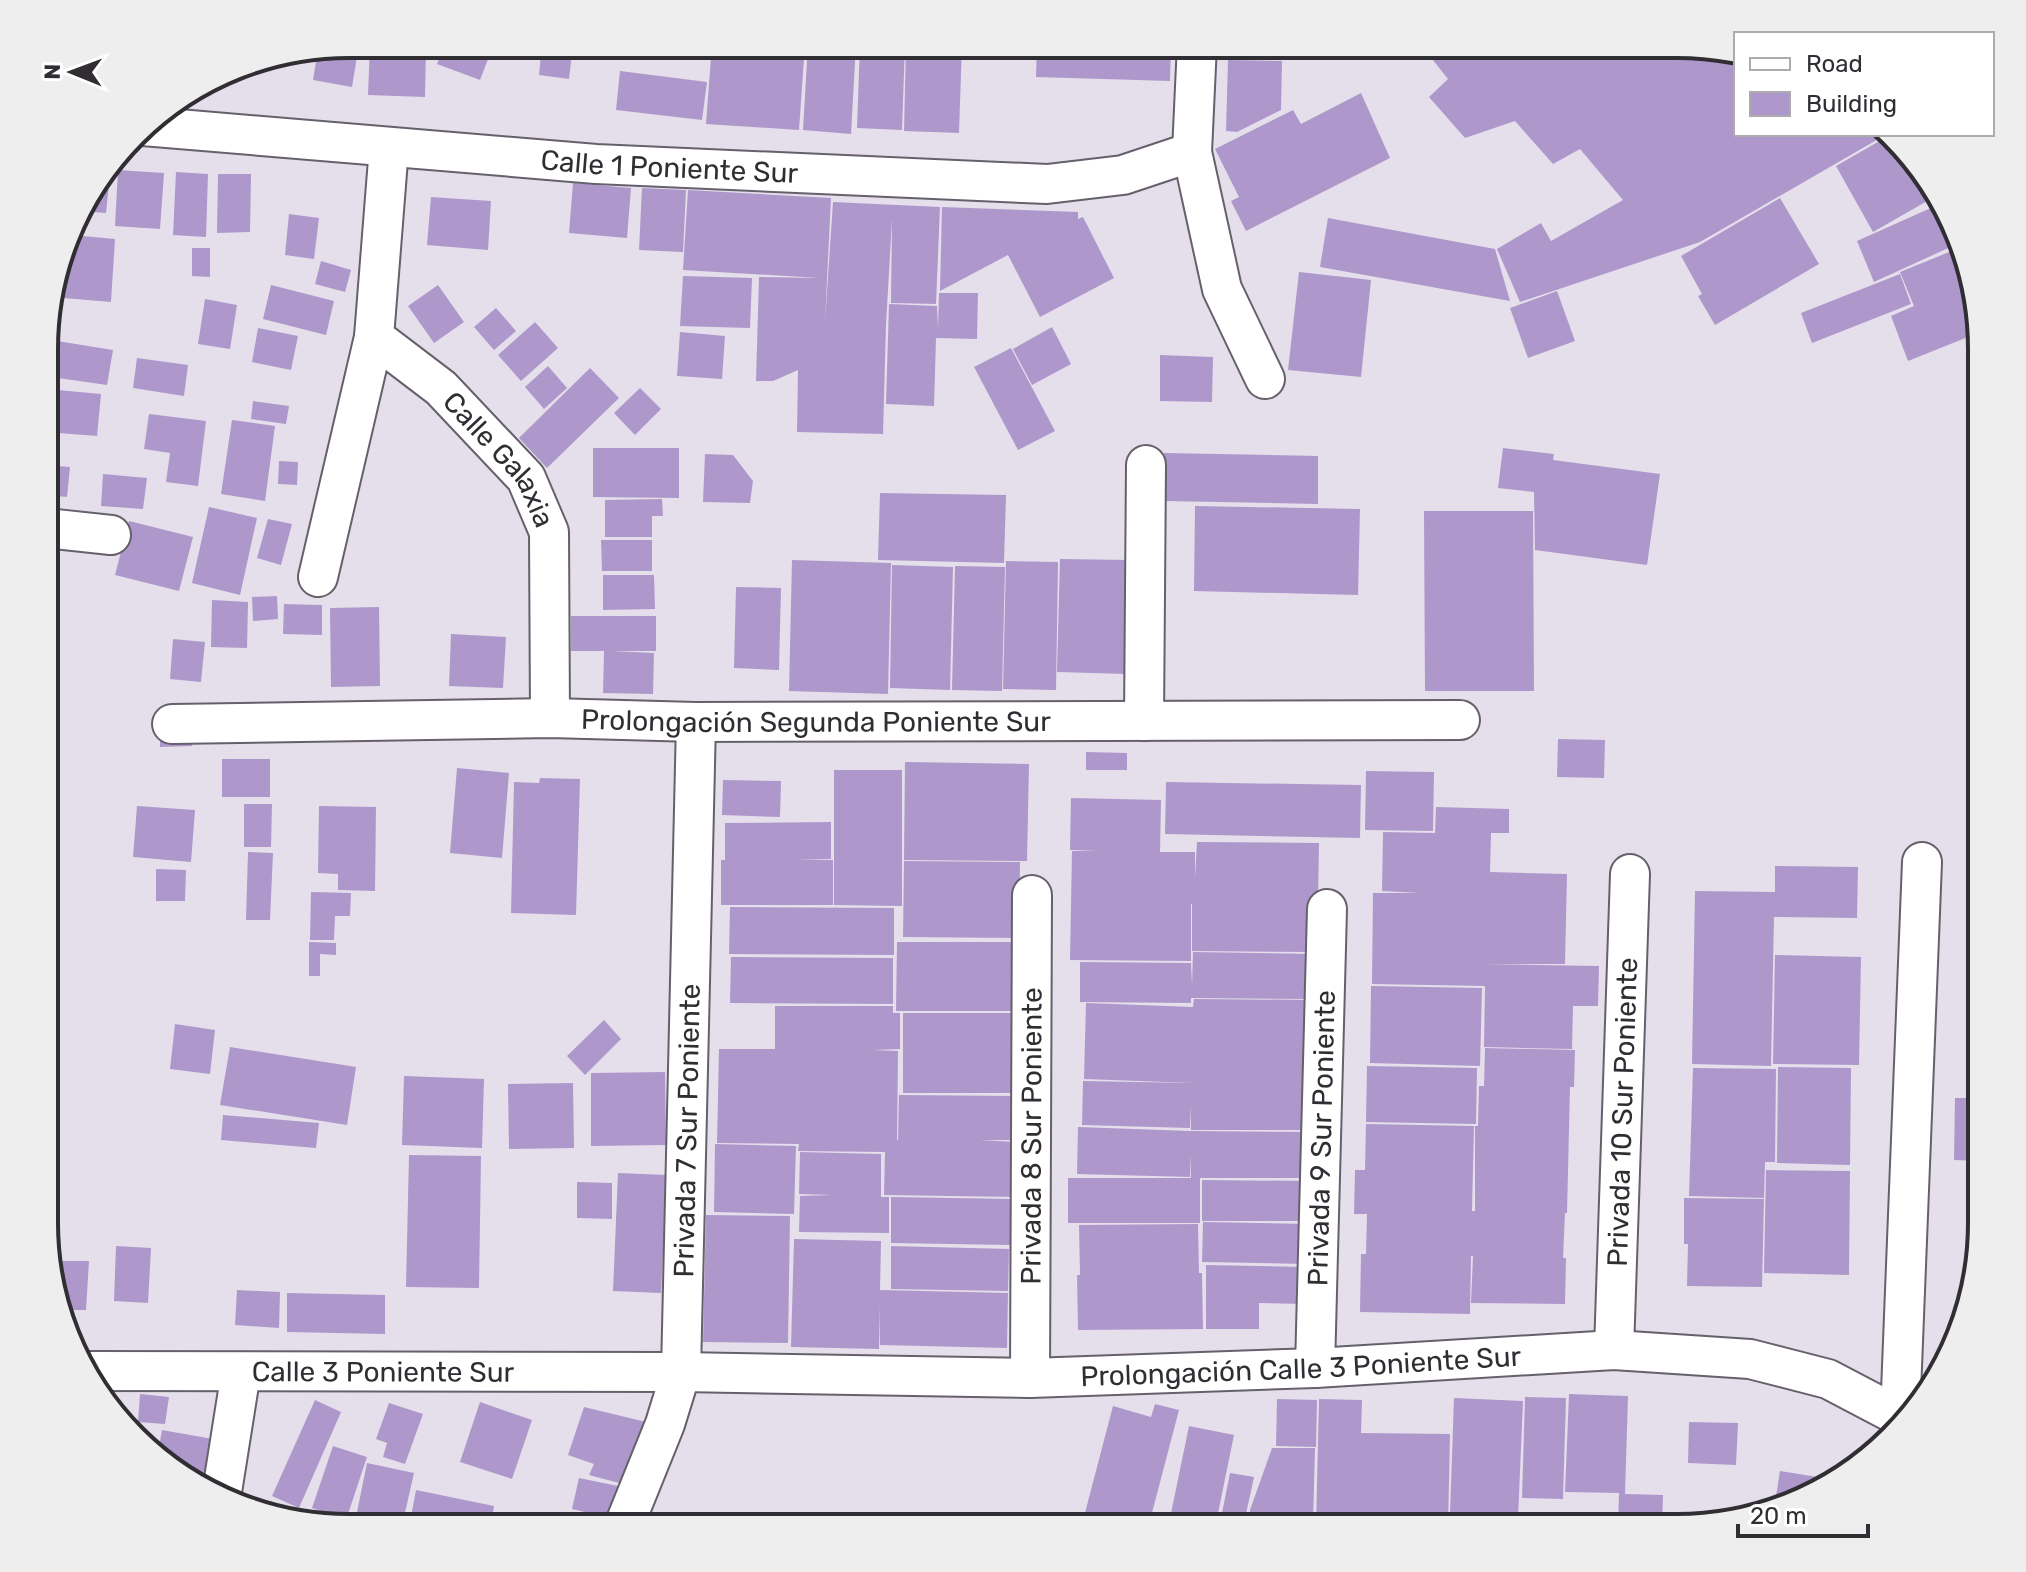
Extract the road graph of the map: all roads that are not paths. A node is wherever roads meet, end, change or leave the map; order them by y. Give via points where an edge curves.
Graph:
1 (1196, 58) edge
2 (160, 127) edge
3 (389, 147) junction
4 (1192, 152) junction
5 (374, 337) junction
6 (1265, 379) dead end
7 (1146, 465) dead end
8 (58, 529) edge
9 (111, 535) dead end
10 (318, 577) dead end
11 (550, 718) junction
12 (1460, 720) dead end
13 (1144, 721) junction
14 (696, 722) junction
15 (172, 724) dead end
16 (1922, 862) dead end
17 (1630, 874) dead end
18 (1032, 895) dead end
19 (1327, 909) dead end
20 (1614, 1350) junction
21 (1315, 1368) junction
22 (99, 1371) edge
23 (241, 1372) junction
24 (681, 1372) junction
25 (1030, 1378) junction
26 (1904, 1404) edge
27 (1896, 1415) edge
28 (223, 1485) edge
29 (629, 1514) edge

1 - 4 street
2 - 3 street, Calle 1 Poniente Sur
3 - 4 street, Calle 1 Poniente Sur via 596,164 1047,184 1123,175
3 - 5 street
4 - 6 street via 1222,289
5 - 10 street
5 - 11 street, Calle Galaxia via 441,388 526,478 549,532
7 - 13 street
8 - 9 street
11 - 14 street, Prolongación Segunda Poniente Sur
11 - 15 street, Prolongación Segunda Poniente Sur
12 - 13 street, Prolongación Segunda Poniente Sur
13 - 14 street, Prolongación Segunda Poniente Sur
14 - 24 street, Privada 7 Sur Poniente
16 - 26 street
17 - 20 street, Privada 10 Sur Poniente
18 - 25 street, Privada 8 Sur Poniente
19 - 21 street, Privada 9 Sur Poniente
20 - 21 street, Prolongación Calle 3 Poniente Sur
20 - 27 street, Prolongación Calle 3 Poniente Sur via 1750,1359 1828,1379
21 - 25 street, Prolongación Calle 3 Poniente Sur
22 - 23 street, Calle 3 Poniente Sur
23 - 24 street, Calle 3 Poniente Sur
23 - 28 street
24 - 25 street, Prolongación Calle 3 Poniente Sur
24 - 29 street, Privada 7 Sur Poniente

